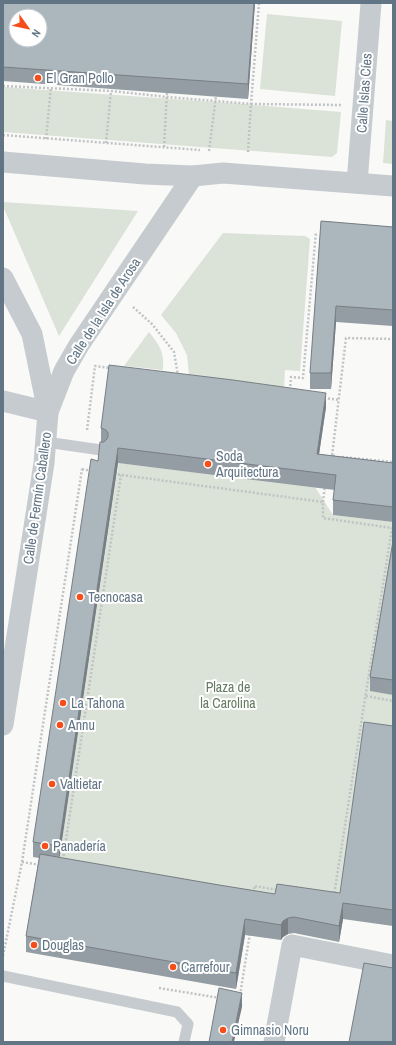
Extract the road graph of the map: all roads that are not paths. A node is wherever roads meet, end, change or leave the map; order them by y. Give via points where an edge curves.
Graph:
1 (371, 3) edge
2 (3, 162) edge
3 (193, 176) junction
4 (357, 183) junction
5 (393, 186) edge
6 (3, 278) edge
7 (3, 401) edge
8 (48, 412) junction
9 (46, 442) junction
10 (101, 450) edge
11 (3, 724) edge
12 (393, 965) edge
13 (3, 976) edge
14 (184, 1042) edge
15 (274, 1042) edge

1 - 4 street, Calle Islas Cíes
2 - 3 street
3 - 4 street via 223,173
3 - 8 street, Calle de la Isla de Arosa via 79,346 64,371
4 - 5 street
6 - 8 street, Calle de Fermín Caballero via 32,334
7 - 8 street
8 - 9 street, Calle de Fermín Caballero
9 - 10 lane
9 - 11 street, Calle de Fermín Caballero
12 - 15 street via 292,945
13 - 14 lane via 177,1012 188,1024

